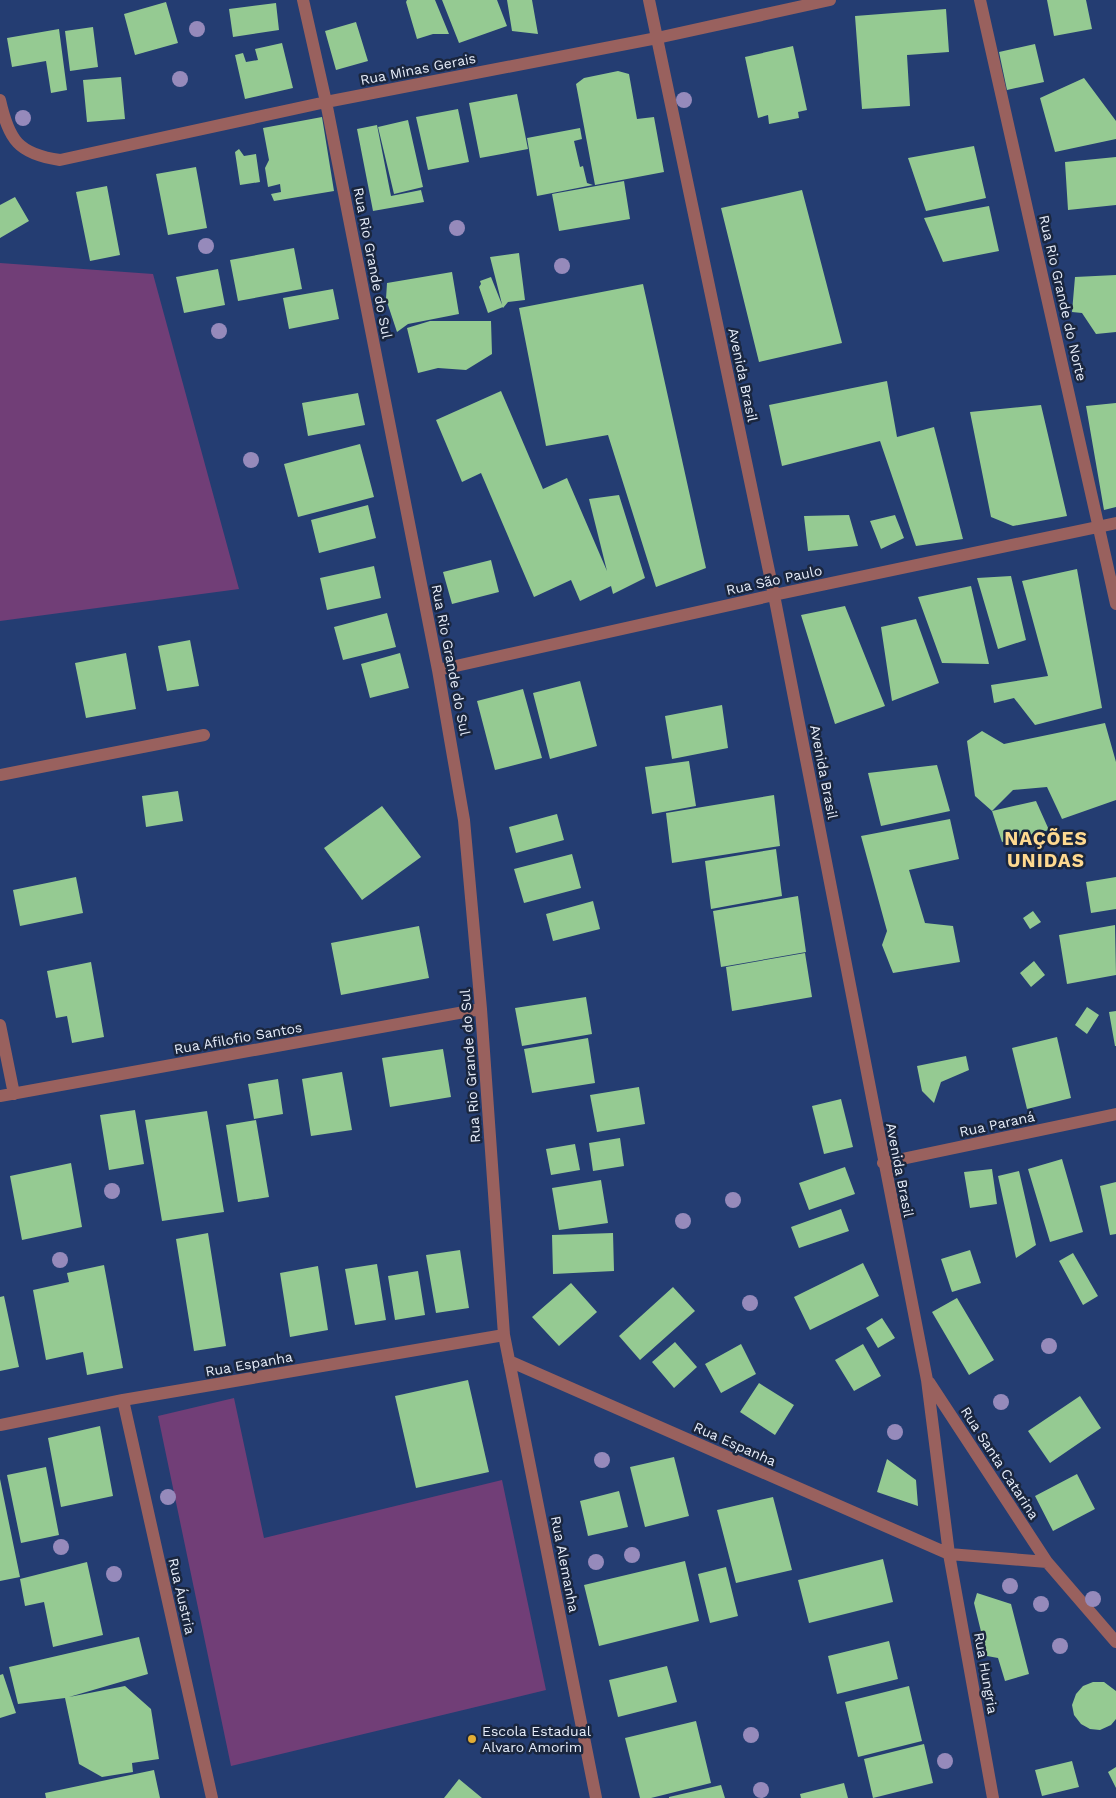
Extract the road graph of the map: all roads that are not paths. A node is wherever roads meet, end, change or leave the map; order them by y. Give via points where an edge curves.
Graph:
1 (303, 0) edge
2 (649, 0) edge
3 (830, 0) edge
4 (980, 0) edge
5 (657, 38) junction
6 (0, 100) edge
7 (326, 102) junction
8 (1116, 523) edge
9 (1100, 526) junction
10 (774, 595) junction
11 (1116, 604) edge
12 (438, 670) junction
13 (204, 735) dead end
14 (0, 775) edge
15 (481, 1009) junction
16 (0, 1025) edge
17 (14, 1094) junction
18 (0, 1096) edge
19 (1116, 1114) edge
20 (884, 1163) junction
21 (504, 1335) junction
22 (509, 1361) junction
23 (927, 1380) junction
24 (123, 1400) junction
25 (0, 1425) edge
26 (949, 1554) junction
27 (1047, 1562) junction
28 (1116, 1642) edge
29 (212, 1798) edge
30 (596, 1798) edge
31 (993, 1798) edge

1 - 7 street, Rua Rio Grande do Sul
2 - 5 street, Avenida Brasil
3 - 5 street, Rua Minas Gerais
4 - 9 street, Rua Rio Grande do Norte
5 - 7 street, Rua Minas Gerais
5 - 10 street, Avenida Brasil
6 - 7 street, Rua Minas Gerais via 4,120 16,143 37,157 60,160
7 - 12 street, Rua Rio Grande do Sul
8 - 9 street, Rua São Paulo
9 - 10 street, Rua São Paulo
9 - 11 street, Rua Rio Grande do Norte
10 - 12 street, Rua São Paulo
10 - 20 street, Avenida Brasil
12 - 15 street, Rua Rio Grande do Sul via 464,820
13 - 14 street
15 - 17 street, Rua Afilofio Santos
15 - 21 street, Rua Rio Grande do Sul
16 - 17 street
17 - 18 street, Rua Afilofio Santos
19 - 20 street, Rua Paraná
20 - 23 street, Avenida Brasil
21 - 22 street, Rua Alemanha
21 - 24 street, Rua Espanha
22 - 26 street, Rua Espanha
22 - 30 street, Rua Alemanha
23 - 26 street, Avenida Brasil
23 - 27 street, Rua Santa Catarina
24 - 25 street, Rua Espanha
24 - 29 street, Rua Áustria
26 - 27 street
26 - 31 street, Rua Hungria
27 - 28 street, Rua Santa Catarina

